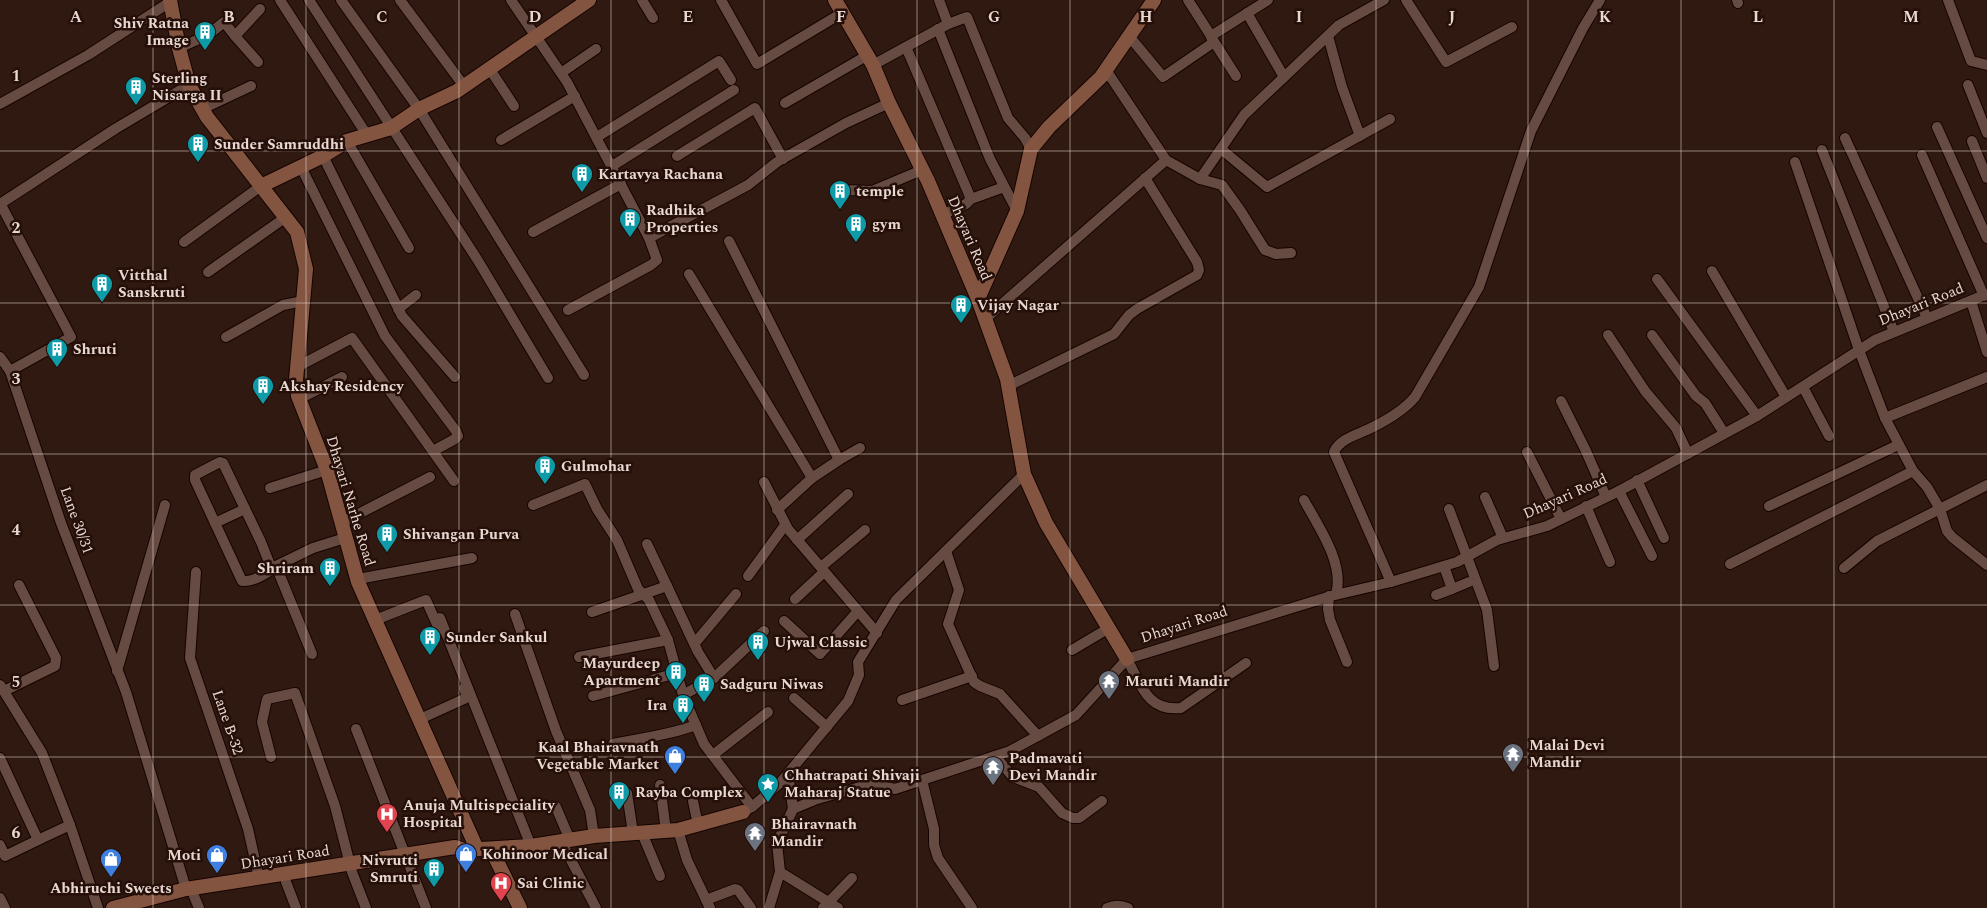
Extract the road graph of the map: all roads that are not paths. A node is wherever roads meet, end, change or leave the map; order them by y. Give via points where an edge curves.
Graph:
1 (280, 0) edge
2 (310, 0) edge
3 (341, 0) edge
4 (400, 0) edge
5 (511, 0) edge
6 (589, 0) edge
7 (642, 0) edge
8 (721, 0) edge
9 (835, 0) edge
10 (939, 0) edge
11 (1154, 0) edge
12 (1188, 0) edge
13 (1268, 0) edge
14 (1384, 0) edge
15 (1406, 0) edge
16 (1600, 0) edge
17 (1948, 0) edge
18 (170, 1) edge
19 (260, 9) dead end
20 (842, 13) junction
21 (1247, 13) junction
22 (653, 18) dead end
23 (948, 24) junction
24 (1512, 28) dead end
25 (938, 30) junction
26 (235, 36) junction
27 (536, 36) junction
28 (1130, 36) junction
29 (1328, 36) junction
30 (1212, 39) junction
31 (906, 46) junction
32 (179, 48) junction
33 (596, 49) dead end
34 (871, 60) junction
35 (258, 62) dead end
36 (1987, 65) edge
37 (489, 68) junction
38 (1106, 70) junction
39 (561, 72) junction
40 (1236, 76) dead end
41 (1284, 78) junction
42 (189, 85) junction
43 (251, 86) dead end
44 (464, 86) junction
45 (1968, 86) dead end
46 (575, 96) junction
47 (785, 103) dead end
48 (889, 103) junction
49 (0, 104) edge
50 (514, 106) dead end
51 (202, 109) junction
52 (419, 109) junction
53 (1390, 120) dead end
54 (1938, 127) dead end
55 (392, 128) junction
56 (367, 134) junction
57 (1987, 134) edge
58 (1360, 136) junction
59 (597, 137) junction
60 (1845, 138) dead end
61 (347, 140) junction
62 (501, 140) dead end
63 (1972, 141) dead end
64 (1031, 149) junction
65 (1221, 150) junction
66 (1822, 150) dead end
67 (1922, 155) dead end
68 (323, 156) junction
69 (677, 156) dead end
70 (783, 159) junction
71 (1166, 160) junction
72 (1795, 162) dead end
73 (612, 166) junction
74 (301, 167) junction
75 (922, 170) junction
76 (1146, 178) junction
77 (1987, 178) edge
78 (1200, 179) junction
79 (621, 184) junction
80 (262, 186) junction
81 (1004, 187) junction
82 (847, 190) dead end
83 (971, 199) junction
84 (0, 204) edge
85 (1017, 211) junction
86 (942, 215) junction
87 (286, 218) junction
88 (534, 232) dead end
89 (649, 238) junction
90 (1987, 238) edge
91 (729, 241) dead end
92 (184, 242) dead end
93 (409, 248) dead end
94 (1291, 253) dead end
95 (1712, 271) dead end
96 (208, 272) dead end
97 (689, 274) dead end
98 (1657, 279) dead end
99 (416, 295) dead end
100 (1985, 295) edge
101 (978, 299) junction
102 (1971, 301) junction
103 (303, 302) junction
104 (398, 309) junction
105 (568, 310) dead end
106 (1926, 318) junction
107 (985, 319) junction
108 (1894, 332) junction
109 (1608, 335) dead end
110 (1652, 335) dead end
111 (226, 337) dead end
112 (1859, 350) junction
113 (1987, 352) edge
114 (0, 356) edge
115 (297, 367) junction
116 (10, 371) junction
117 (584, 374) dead end
118 (342, 377) dead end
119 (455, 377) dead end
120 (1987, 377) edge
121 (548, 378) dead end
122 (1008, 386) junction
123 (1803, 387) junction
124 (1786, 397) junction
125 (299, 399) junction
126 (1561, 402) dead end
127 (1756, 416) junction
128 (1885, 418) junction
129 (1724, 433) junction
130 (1829, 436) dead end
131 (1898, 445) junction
132 (860, 448) dead end
133 (433, 451) junction
134 (1527, 452) dead end
135 (1688, 454) junction
136 (839, 460) junction
137 (327, 470) junction
138 (1913, 471) junction
139 (1024, 474) junction
140 (430, 477) dead end
141 (812, 478) junction
142 (1637, 480) junction
143 (454, 481) dead end
144 (764, 482) dead end
145 (1987, 485) edge
146 (270, 488) dead end
147 (1619, 491) junction
148 (848, 494) dead end
149 (1606, 496) junction
150 (1485, 497) dead end
151 (1304, 500) dead end
152 (165, 505) dead end
153 (532, 505) dead end
154 (1586, 506) junction
155 (1769, 506) dead end
156 (245, 509) junction
157 (1449, 509) dead end
158 (1940, 509) junction
159 (777, 510) junction
160 (1561, 519) junction
161 (214, 523) junction
162 (341, 523) junction
163 (785, 525) junction
164 (865, 530) dead end
165 (345, 538) junction
166 (1503, 538) junction
167 (1664, 538) dead end
168 (797, 540) junction
169 (647, 544) dead end
170 (946, 551) junction
171 (1652, 556) dead end
172 (1467, 557) junction
173 (472, 558) dead end
174 (1610, 562) dead end
175 (1730, 564) dead end
176 (1987, 565) edge
177 (1444, 566) junction
178 (274, 568) junction
179 (1844, 568) dead end
180 (822, 570) junction
181 (196, 572) dead end
182 (748, 576) dead end
183 (358, 579) junction
184 (1391, 582) junction
185 (1469, 582) dead end
186 (19, 584) dead end
187 (667, 586) junction
188 (1452, 588) junction
189 (641, 594) junction
190 (736, 594) dead end
191 (1332, 595) junction
192 (1436, 595) dead end
193 (795, 599) dead end
194 (858, 611) junction
195 (592, 612) dead end
196 (515, 614) dead end
197 (440, 618) dead end
198 (375, 620) junction
199 (784, 620) dead end
200 (1109, 628) junction
201 (764, 631) dead end
202 (877, 633) junction
203 (668, 640) junction
204 (695, 643) junction
205 (1072, 650) dead end
206 (312, 654) dead end
207 (579, 657) dead end
208 (1127, 659) junction
209 (1346, 662) dead end
210 (1246, 663) dead end
211 (1494, 666) dead end
212 (118, 671) junction
213 (677, 673) junction
214 (972, 676) junction
215 (714, 678) junction
216 (2, 688) edge
217 (683, 695) junction
218 (593, 696) dead end
219 (794, 698) dead end
220 (902, 700) dead end
221 (768, 712) dead end
222 (420, 720) junction
223 (696, 725) junction
224 (827, 727) junction
225 (356, 730) dead end
226 (1038, 736) junction
227 (613, 744) dead end
228 (713, 755) junction
229 (995, 756) junction
230 (271, 757) dead end
231 (0, 758) edge
232 (788, 773) junction
233 (922, 780) junction
234 (660, 785) dead end
235 (627, 793) dead end
236 (693, 801) dead end
237 (1102, 801) dead end
238 (556, 807) dead end
239 (747, 809) junction
240 (793, 809) junction
241 (70, 825) junction
242 (698, 825) junction
243 (672, 831) junction
244 (637, 833) junction
245 (594, 836) junction
246 (38, 840) junction
247 (566, 840) junction
248 (0, 845) edge
249 (531, 846) junction
250 (477, 849) junction
251 (407, 859) junction
252 (352, 868) junction
253 (780, 872) junction
254 (660, 876) dead end
255 (259, 878) junction
256 (852, 878) dead end
257 (286, 882) junction
258 (0, 898) edge
259 (193, 898) edge
260 (708, 904) edge
261 (826, 905) edge
262 (5, 908) edge
263 (98, 908) edge
264 (113, 908) edge
265 (148, 908) edge
266 (296, 908) edge
267 (366, 908) edge
268 (426, 908) edge
269 (520, 908) edge
270 (596, 908) edge
271 (751, 908) edge
272 (769, 908) edge
273 (838, 908) edge
274 (972, 908) edge
275 (1107, 908) edge
276 (1128, 908) edge

1 - 56 street
2 - 55 street
3 - 52 street
4 - 44 street
5 - 27 street
6 - 27 street
7 - 22 street
8 - 20 street via 757,64
9 - 20 street, Dhayari Road
10 - 23 street
11 - 28 street
12 - 30 street
13 - 21 street
14 - 29 street via 1339,25
15 - 24 street via 1446,62
16 - 184 street via 1531,131 1479,287 1415,397 1374,427 1340,443 1334,452
17 - 36 street via 1971,61
18 - 32 street, Dhayari Narhe Road
18 - 49 street via 88,55
19 - 26 street
20 - 34 street, Dhayari Road
21 - 30 street
21 - 41 street
23 - 25 street
23 - 64 street via 966,17 1008,118
25 - 31 street
25 - 81 street
26 - 32 street via 224,22 208,35
26 - 35 street
27 - 37 street
27 - 39 street
28 - 30 street via 1163,77
28 - 38 street
29 - 41 street
29 - 58 street
30 - 40 street
31 - 34 street
31 - 83 street
32 - 42 street, Dhayari Narhe Road
33 - 39 street
34 - 47 street
34 - 48 street, Dhayari Road
37 - 44 street
37 - 50 street
38 - 64 street
38 - 71 street
39 - 46 street
41 - 65 street via 1244,115
42 - 51 street, Dhayari Narhe Road
42 - 84 street
43 - 51 street
44 - 52 street
45 - 57 street
46 - 59 street
46 - 62 street
48 - 70 street
48 - 75 street, Dhayari Road
51 - 80 street, Dhayari Narhe Road
52 - 55 street
52 - 117 street
53 - 58 street
54 - 90 street
55 - 56 street
55 - 121 street
56 - 61 street
58 - 65 street via 1267,186
59 - 73 street
59 - 73 street via 719,62 733,85
60 - 106 street
61 - 68 street
61 - 93 street
63 - 77 street
64 - 85 street
65 - 78 street
66 - 108 street
67 - 100 street
68 - 74 street
68 - 104 street
69 - 70 street via 755,108
70 - 89 street via 748,185
71 - 76 street
71 - 78 street
72 - 112 street
73 - 79 street
74 - 80 street
74 - 133 street via 385,336 456,431 458,436 455,440
75 - 82 street via 872,190
75 - 86 street, Dhayari Road
76 - 107 street
76 - 122 street via 1196,262 1197,275 1137,309 1114,334
78 - 94 street via 1222,185 1264,250 1276,254
79 - 88 street
79 - 89 street
80 - 87 street, Dhayari Narhe Road
80 - 92 street
81 - 83 street
81 - 85 street
83 - 86 street
84 - 116 street via 71,337
85 - 101 street
86 - 101 street, Dhayari Road
87 - 96 street
87 - 103 street, Dhayari Narhe Road via 297,232 306,269
89 - 105 street via 657,260
91 - 136 street
95 - 124 street
97 - 141 street
98 - 127 street
99 - 104 street
100 - 102 street, Dhayari Road
101 - 107 street, Dhayari Road
102 - 106 street, Dhayari Road
102 - 113 street
103 - 111 street via 283,305
103 - 115 street, Dhayari Narhe Road
104 - 119 street
106 - 108 street, Dhayari Road
107 - 122 street, Dhayari Road
108 - 112 street, Dhayari Road
109 - 135 street via 1645,391 1676,428
110 - 129 street
112 - 123 street, Dhayari Road
112 - 128 street
114 - 116 street, Lane 30/31
115 - 125 street, Dhayari Narhe Road
115 - 133 street via 352,338
116 - 212 street, Lane 30/31 via 60,523
118 - 125 street
120 - 128 street
122 - 139 street, Dhayari Road
123 - 124 street, Dhayari Road
123 - 130 street
124 - 127 street, Dhayari Road
125 - 137 street, Dhayari Narhe Road
126 - 149 street
127 - 129 street, Dhayari Road
128 - 131 street
129 - 135 street, Dhayari Road
131 - 138 street
131 - 155 street
132 - 136 street
133 - 143 street
134 - 160 street
135 - 142 street, Dhayari Road
136 - 141 street
137 - 146 street
137 - 162 street, Dhayari Narhe Road
138 - 158 street
138 - 175 street
139 - 170 street
139 - 200 street, Dhayari Road via 1046,523
140 - 162 street
141 - 159 street
142 - 147 street, Dhayari Road
142 - 167 street
144 - 159 street
145 - 158 street
147 - 149 street, Dhayari Road
147 - 171 street
148 - 168 street
149 - 154 street, Dhayari Road
150 - 166 street
151 - 191 street via 1336,562 1339,585
152 - 212 street
153 - 189 street via 585,484 617,540
154 - 160 street, Dhayari Road
154 - 174 street
156 - 161 street
156 - 161 street via 224,463 220,462 195,475
156 - 178 street
157 - 172 street
158 - 176 street via 1947,531
158 - 179 street via 1877,542
159 - 163 street
160 - 166 street, Dhayari Road
161 - 178 street via 242,581 249,581
162 - 165 street, Dhayari Narhe Road
163 - 168 street
163 - 182 street
164 - 180 street
165 - 178 street via 313,548
165 - 183 street, Dhayari Narhe Road
166 - 172 street, Dhayari Road
168 - 180 street
169 - 187 street
170 - 202 street via 896,600
170 - 214 street via 959,590 948,624
172 - 177 street, Dhayari Road
172 - 211 street via 1487,610
173 - 183 street
177 - 184 street, Dhayari Road
177 - 188 street
178 - 206 street
180 - 193 street
180 - 194 street
181 - 255 street, Lane B-32 via 190,658 248,829
183 - 198 street, Dhayari Narhe Road
184 - 191 street, Dhayari Road
185 - 188 street
186 - 216 street via 56,658 55,666
187 - 189 street
187 - 204 street
188 - 192 street
189 - 195 street
189 - 203 street via 649,600
190 - 204 street
191 - 208 street, Dhayari Road
191 - 209 street via 1328,609 1330,620
194 - 199 street via 820,654
194 - 202 street
196 - 245 street via 556,731 590,810
197 - 249 street
198 - 222 street, Dhayari Narhe Road
198 - 222 street via 422,600 427,601 467,697
200 - 205 street
200 - 208 street, Dhayari Road
201 - 215 street
202 - 224 street via 858,662 859,675 848,702
203 - 207 street
203 - 213 street
204 - 215 street
208 - 210 street via 1149,700 1170,709 1181,708
208 - 226 street, Dhayari Road via 1076,715
212 - 259 street, Lane 30/31
213 - 217 street
213 - 218 street
214 - 220 street
214 - 226 street via 980,686 1000,694
215 - 217 street
216 - 241 street via 42,753
217 - 223 street
219 - 224 street
221 - 228 street
222 - 250 street, Dhayari Narhe Road
223 - 227 street
223 - 228 street
224 - 232 street
225 - 251 street
226 - 229 street, Dhayari Road
228 - 239 street
229 - 233 street, Dhayari Road
229 - 237 street via 1013,777 1039,787 1066,816 1079,818
230 - 252 street via 262,722 267,700 295,693 335,806
231 - 246 street
232 - 239 street
232 - 240 street
233 - 240 street, Dhayari Road via 895,789 871,784
233 - 274 street via 938,858
234 - 243 street
235 - 244 street
236 - 242 street
238 - 247 street
239 - 242 street, Dhayari Road
240 - 253 street via 778,843
241 - 246 street
241 - 263 street
242 - 243 street, Dhayari Road
243 - 244 street, Dhayari Road
243 - 260 street
244 - 245 street, Dhayari Road
244 - 254 street
245 - 247 street, Dhayari Road
246 - 248 street via 5,856
247 - 249 street, Dhayari Road
247 - 270 street
249 - 250 street, Dhayari Road
250 - 251 street, Dhayari Road via 456,856
250 - 269 street, Dhayari Narhe Road
251 - 252 street, Dhayari Road
251 - 268 street
252 - 255 street, Dhayari Road
252 - 257 street, Dhayari Road
252 - 267 street
253 - 261 street
253 - 272 street
255 - 259 street, Dhayari Road
256 - 261 street
257 - 259 street, Dhayari Road
257 - 266 street
258 - 262 street
259 - 264 street, Dhayari Road
259 - 265 street, Dhayari Road
260 - 271 street via 735,889
261 - 273 street
275 - 276 street via 1115,905

